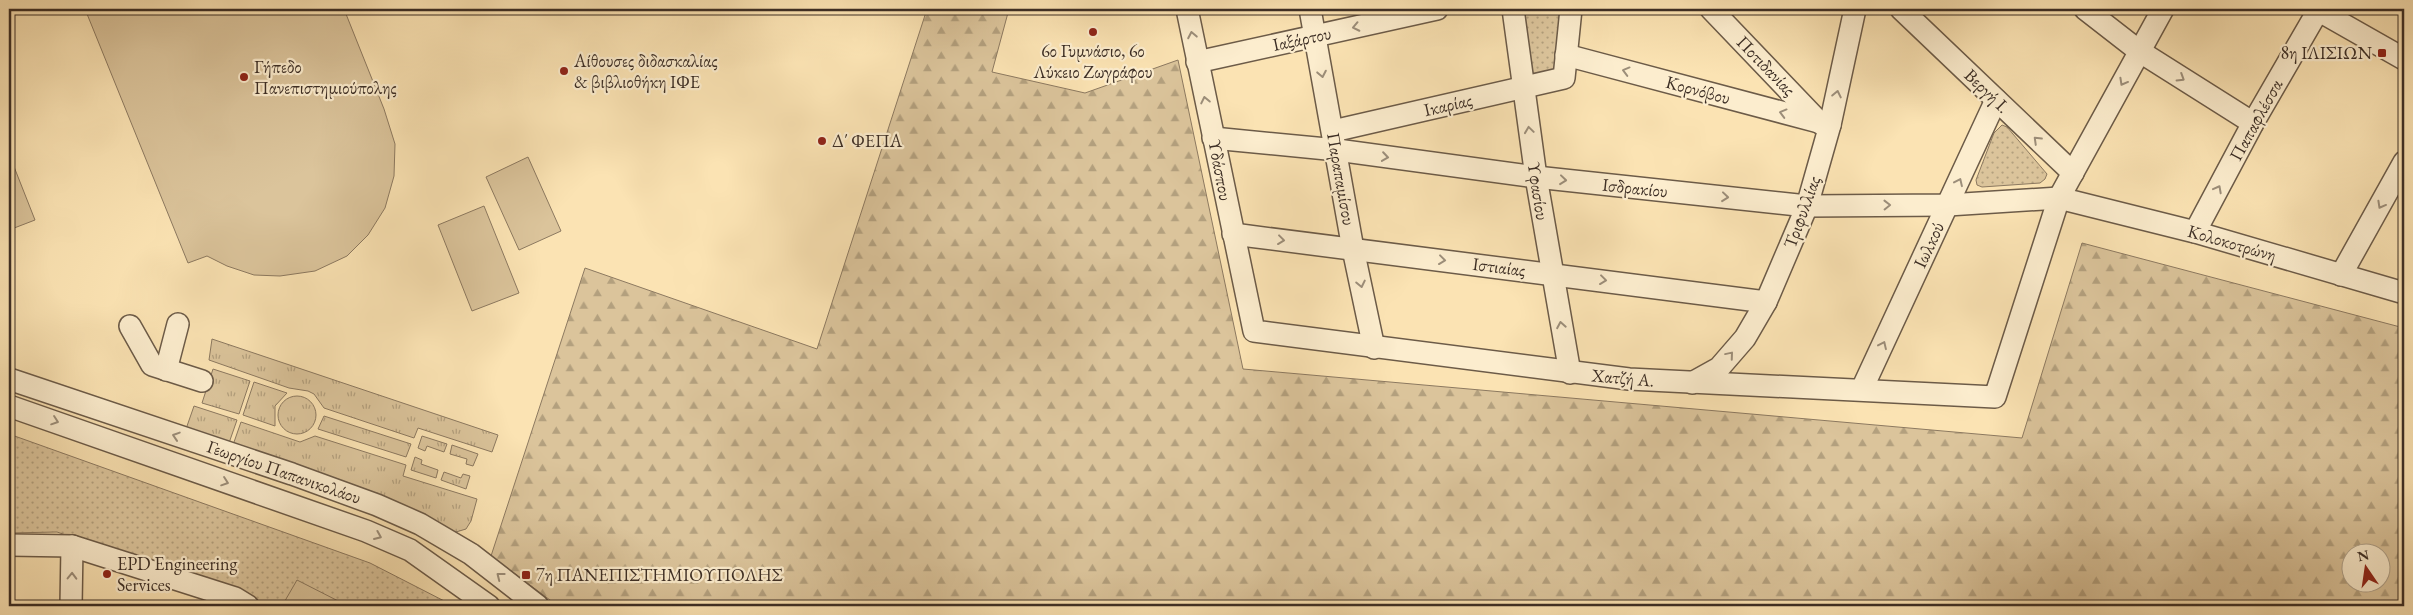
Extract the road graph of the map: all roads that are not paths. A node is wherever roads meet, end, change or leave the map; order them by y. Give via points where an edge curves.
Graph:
1 (1187, 9) edge
2 (1310, 9) edge
3 (1437, 9) edge
4 (1513, 9) edge
5 (1711, 9) edge
6 (1855, 9) edge
7 (1901, 9) edge
8 (2085, 9) edge
9 (2163, 9) edge
10 (2318, 9) edge
11 (1572, 10) edge
12 (1315, 36) junction
13 (2139, 52) junction
14 (1566, 55) junction
15 (2404, 59) edge
16 (1197, 62) junction
17 (1523, 88) junction
18 (1996, 100) junction
19 (2253, 123) junction
20 (1825, 124) junction
21 (1213, 138) junction
22 (1335, 140) junction
23 (2404, 162) edge
24 (2073, 173) junction
25 (1536, 177) junction
26 (2059, 198) junction
27 (1948, 205) junction
28 (1807, 206) junction
29 (2195, 232) junction
30 (1232, 234) junction
31 (1353, 249) junction
32 (1552, 274) junction
33 (2341, 275) junction
34 (2404, 293) edge
35 (1766, 302) junction
36 (178, 324) dead end
37 (130, 326) dead end
38 (1254, 332) joint
39 (1374, 348) junction
40 (159, 371) junction
41 (1570, 373) junction
42 (9, 379) edge
43 (202, 381) dead end
44 (1692, 383) junction
45 (1862, 389) junction
46 (9, 406) edge
47 (9, 545) edge
48 (72, 546) junction
49 (239, 603) edge
50 (71, 606) edge
51 (489, 606) edge
52 (538, 606) edge

16 -> 1 street, Υδάσπου
2 - 12 street, Παραπαμίσου
3 -> 12 street, Ιαξάρτου
4 - 17 street, Υφασίου
5 - 20 street, Ποτιδανίας
20 -> 6 street, Τριφυλλίας
7 - 18 street, Βεργή Ι.
8 - 13 street
9 - 13 street
10 - 15 street
10 - 19 street, Παπαφλέσσα
11 - 14 street
12 - 16 street, Ιαξάρτου
12 -> 22 street, Παραπαμίσου
13 -> 19 street
13 -> 24 street
14 - 17 street, Ικαρίας via 1564,78
20 -> 14 street, Κορνόβου
21 -> 16 street, Υδάσπου
17 - 22 street, Ικαρίας
25 -> 17 street, Υφασίου
24 -> 18 street, Βεργή Ι.
27 -> 18 street, Ιωλκού
29 -> 19 street, Παπαφλέσσα
20 - 28 street, Τριφυλλίας
21 - 22 street, Ισδρακίου
21 - 30 street, Υδάσπου
22 -> 25 street, Ισδρακίου
22 - 31 street, Παραπαμίσου
23 -> 33 street
24 - 26 street
25 -> 28 street, Ισδρακίου
25 - 32 street, Υφασίου
26 - 27 street, Ισδρακίου
26 - 29 street, Κολοκοτρώνη
26 - 45 street, Χατζή Α. via 1995,397
28 -> 27 street, Ισδρακίου
45 -> 27 street, Ιωλκού
28 - 35 street, Τριφυλλίας
29 - 33 street, Κολοκοτρώνη
30 -> 31 street, Ιστιαίας
30 - 38 street, Υδάσπου
31 -> 32 street, Ιστιαίας
31 -> 39 street, Παραπαμίσου
32 -> 35 street, Ιστιαίας
41 -> 32 street, Υφασίου
33 - 34 street, Κολοκοτρώνη
44 -> 35 street, Τριφυλλίας via 1719,368 1745,338
36 - 40 street
37 - 40 street via 152,365
38 - 39 street, Χατζή Α.
39 - 41 street, Χατζή Α.
40 - 43 street
41 - 44 street, Χατζή Α.
52 -> 42 street, Γεωργίου Παπανικολάου via 471,554 420,524 377,505
44 - 45 street, Χατζή Α.
46 -> 51 street, Γεωργίου Παπανικολάου via 366,531 410,550
47 - 48 street
48 - 49 street
50 -> 48 street

